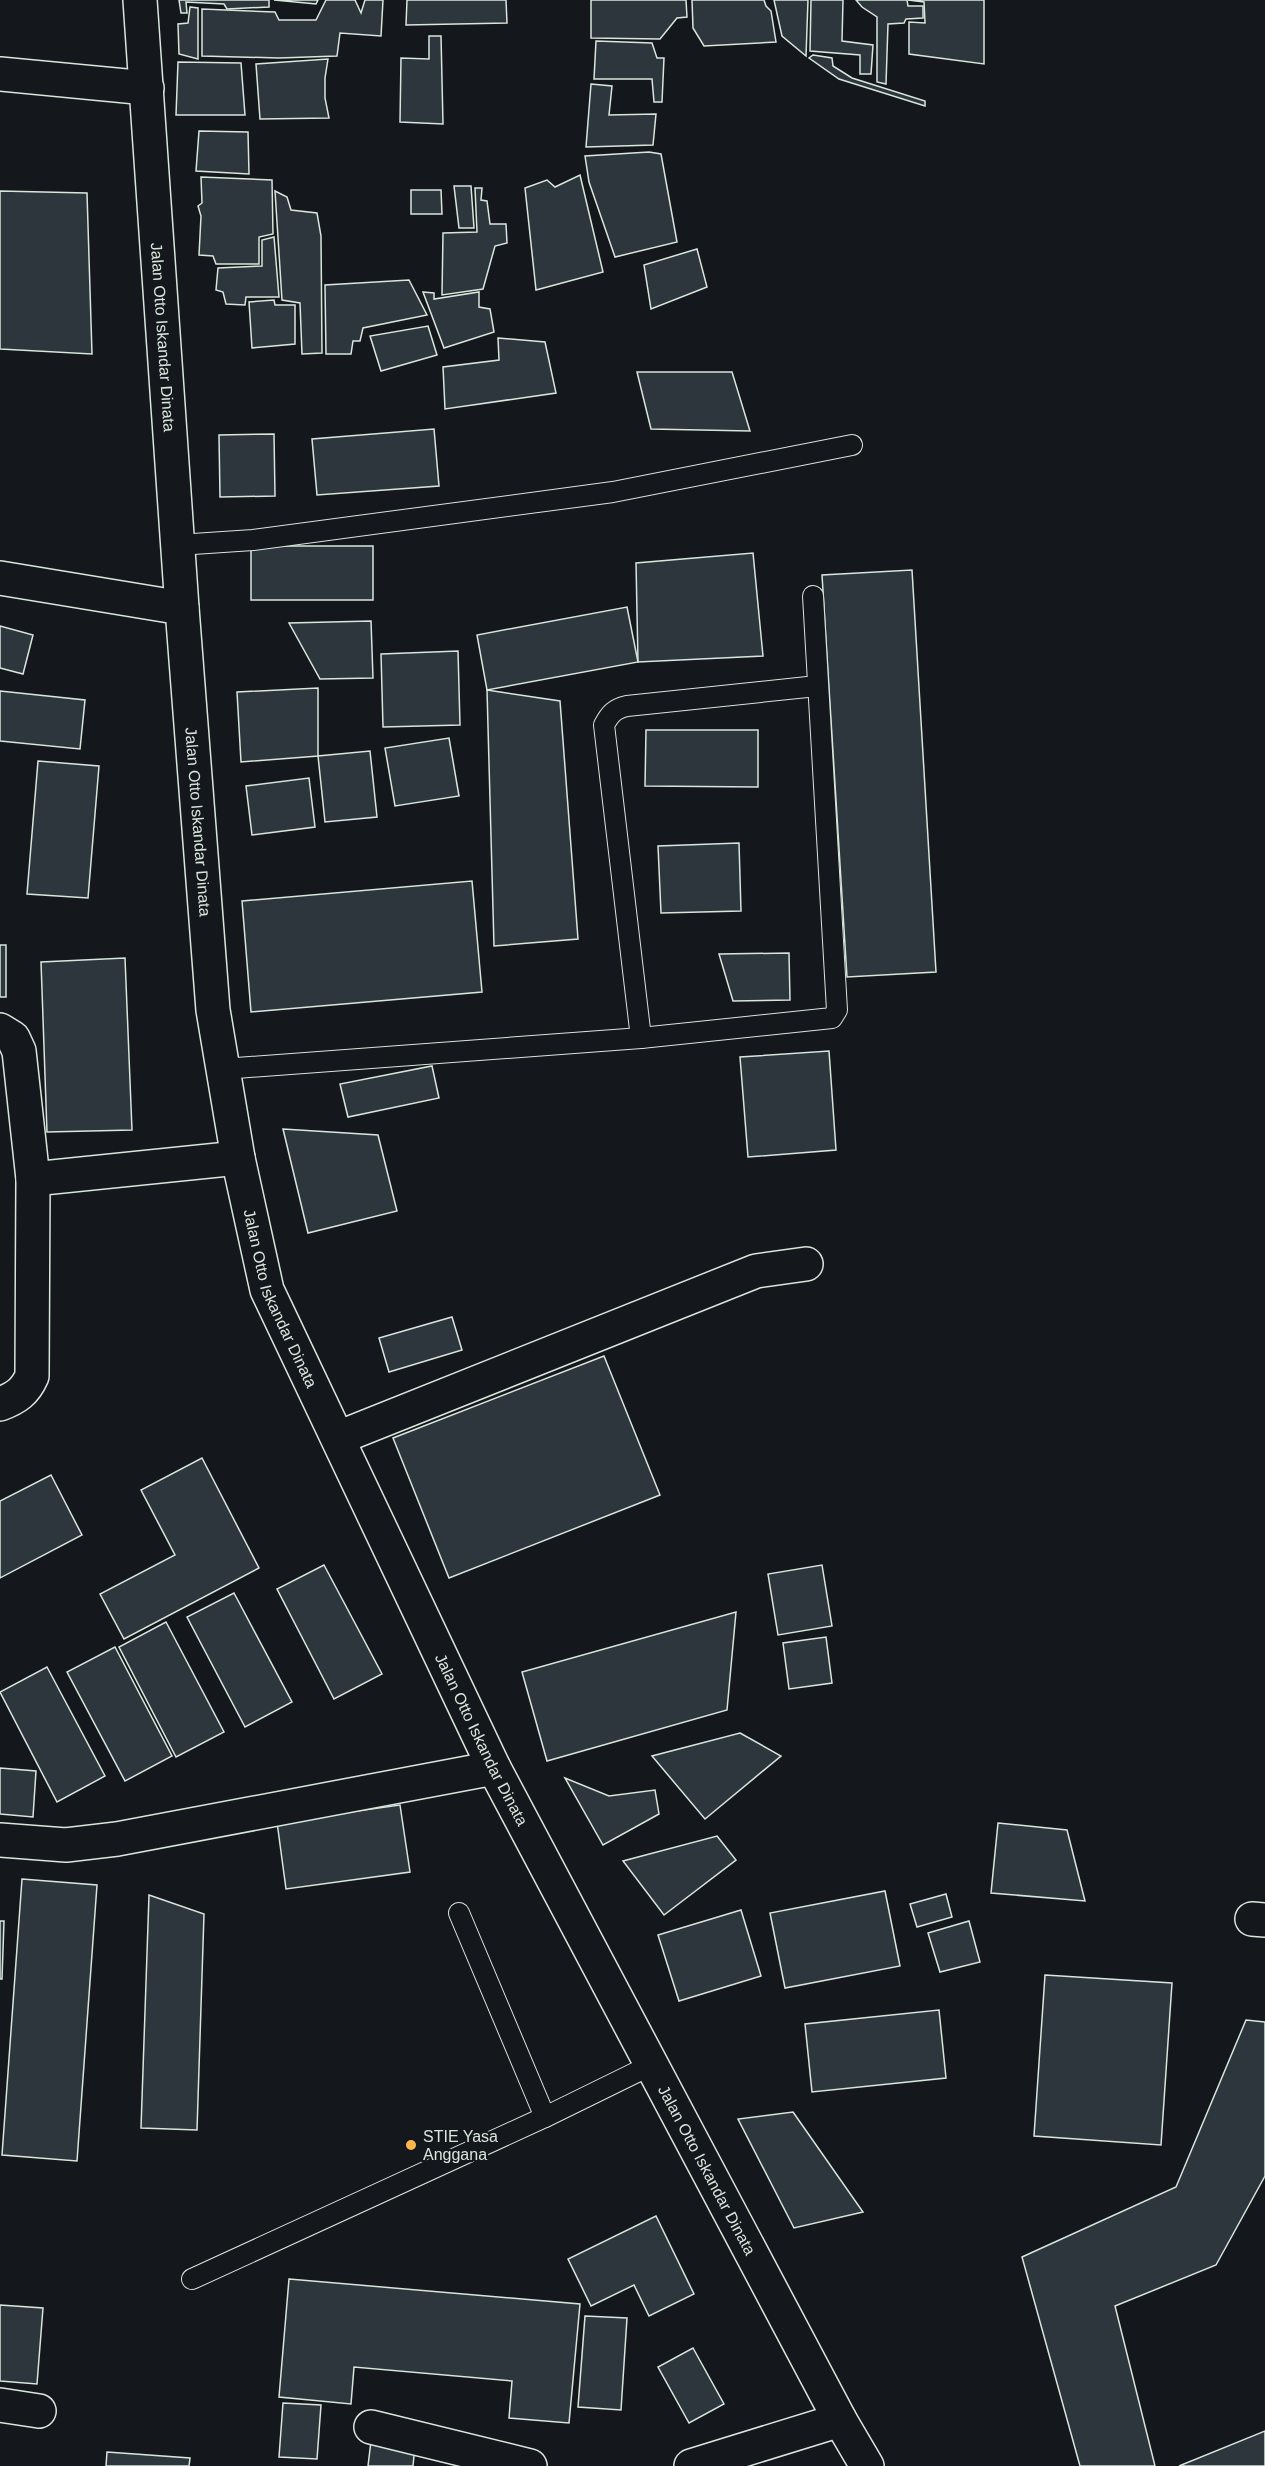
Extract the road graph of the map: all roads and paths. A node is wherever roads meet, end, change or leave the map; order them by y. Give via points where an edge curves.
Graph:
1 (140, 0) edge
2 (0, 74) edge
3 (147, 88) junction
4 (852, 445) dead end
5 (178, 545) junction
6 (0, 578) edge
7 (813, 596) dead end
8 (182, 608) junction
9 (817, 686) junction
10 (0, 1030) edge
11 (641, 1038) junction
12 (223, 1069) junction
13 (238, 1158) junction
14 (33, 1179) junction
15 (806, 1264) dead end
16 (0, 1404) edge
17 (338, 1438) junction
18 (494, 1768) junction
19 (0, 1840) edge
20 (459, 1913) dead end
21 (653, 2064) junction
22 (545, 2117) junction
23 (192, 2279) dead end
24 (0, 2405) edge
25 (39, 2411) dead end
26 (840, 2420) junction
27 (370, 2427) dead end
28 (530, 2466) edge
29 (691, 2466) edge
30 (867, 2466) edge

1 - 3 main road, Jalan Otto Iskandar Dinata
2 - 3 main road
3 - 5 main road, Jalan Otto Iskandar Dinata
4 - 5 lane via 613,492 253,540
5 - 8 main road, Jalan Otto Iskandar Dinata
6 - 8 main road
7 - 9 lane
8 - 12 main road, Jalan Otto Iskandar Dinata via 213,1010
9 - 11 lane via 836,1015 826,1020
9 - 11 lane via 627,706 610,714 604,725
10 - 14 main road via 13,1038 19,1051
11 - 12 lane
12 - 13 main road, Jalan Otto Iskandar Dinata
13 - 14 main road
13 - 17 main road, Jalan Otto Iskandar Dinata via 267,1290
14 - 16 main road via 32,1376 26,1389
15 - 17 main road via 756,1271
17 - 18 main road, Jalan Otto Iskandar Dinata
18 - 19 main road via 117,1839 66,1845
18 - 21 main road, Jalan Otto Iskandar Dinata
20 - 22 lane
21 - 22 lane
21 - 26 main road, Jalan Otto Iskandar Dinata
22 - 23 lane
24 - 25 main road
26 - 29 main road
26 - 30 main road, Jalan Otto Iskandar Dinata
27 - 28 main road

